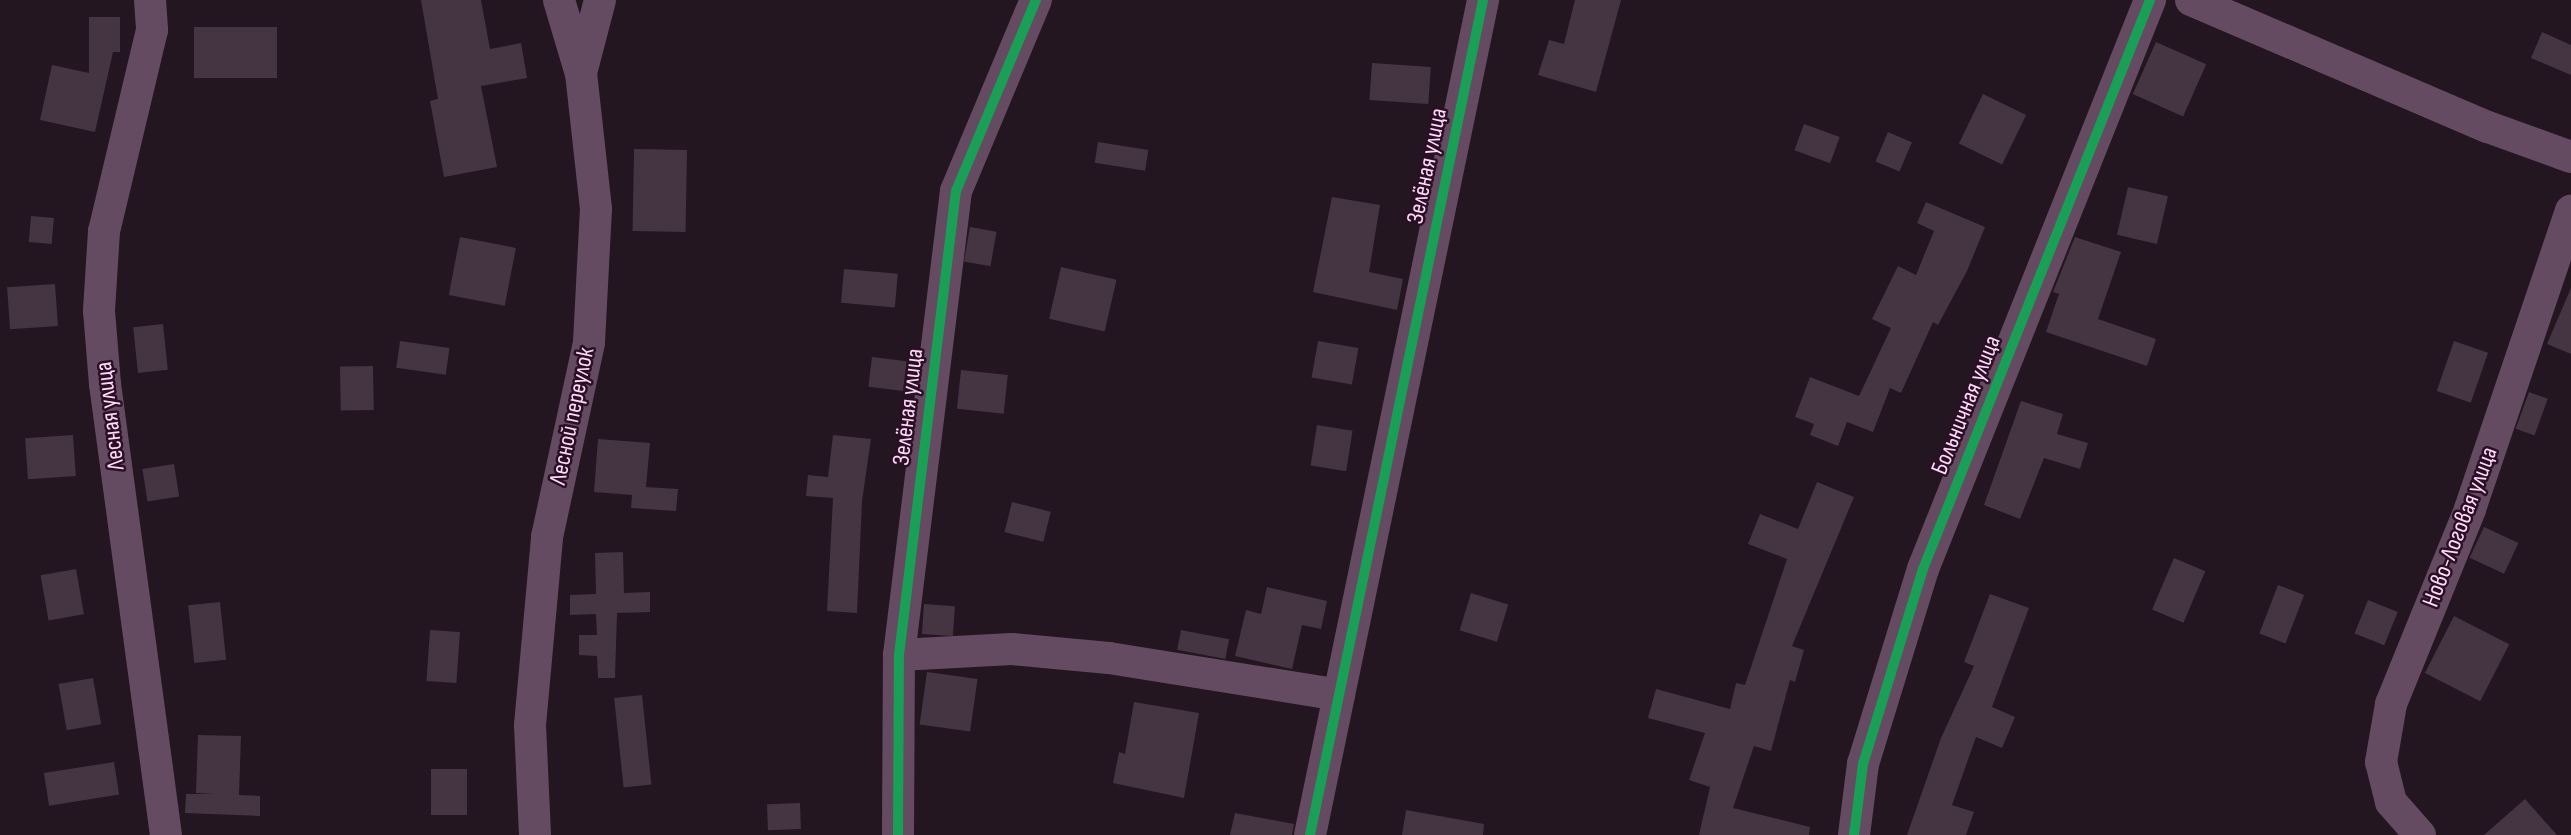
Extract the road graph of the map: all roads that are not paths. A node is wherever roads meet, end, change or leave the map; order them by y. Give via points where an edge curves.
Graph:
1 (150, 0) edge
2 (559, 0) edge
3 (600, 0) edge
4 (1036, 0) edge
5 (1483, 0) edge
6 (2150, 0) edge
7 (2191, 0) edge
8 (581, 74) junction
9 (2571, 157) edge
10 (2571, 211) edge
11 (899, 655) junction
12 (1339, 695) junction
13 (166, 835) edge
14 (535, 835) edge
15 (898, 835) edge
16 (1310, 835) edge
17 (1854, 835) edge
18 (2420, 835) edge

1 - 13 street, Лесная улица via 152,30 104,231 99,311
2 - 8 street, Лесной переулок
3 - 8 street
4 - 11 street, Зелёная улица via 956,191
5 - 12 street, Зелёная улица
6 - 17 street, Больничная улица via 1923,569 1863,764
7 - 9 street via 2488,127
8 - 14 street, Лесной переулок via 596,209 589,342 547,537 530,725
10 - 18 street, Ново-Логовая улица via 2470,509 2391,705 2381,762 2391,802
11 - 12 street via 1012,649 1109,658
11 - 15 street, Зелёная улица
12 - 16 street, Зелёная улица

